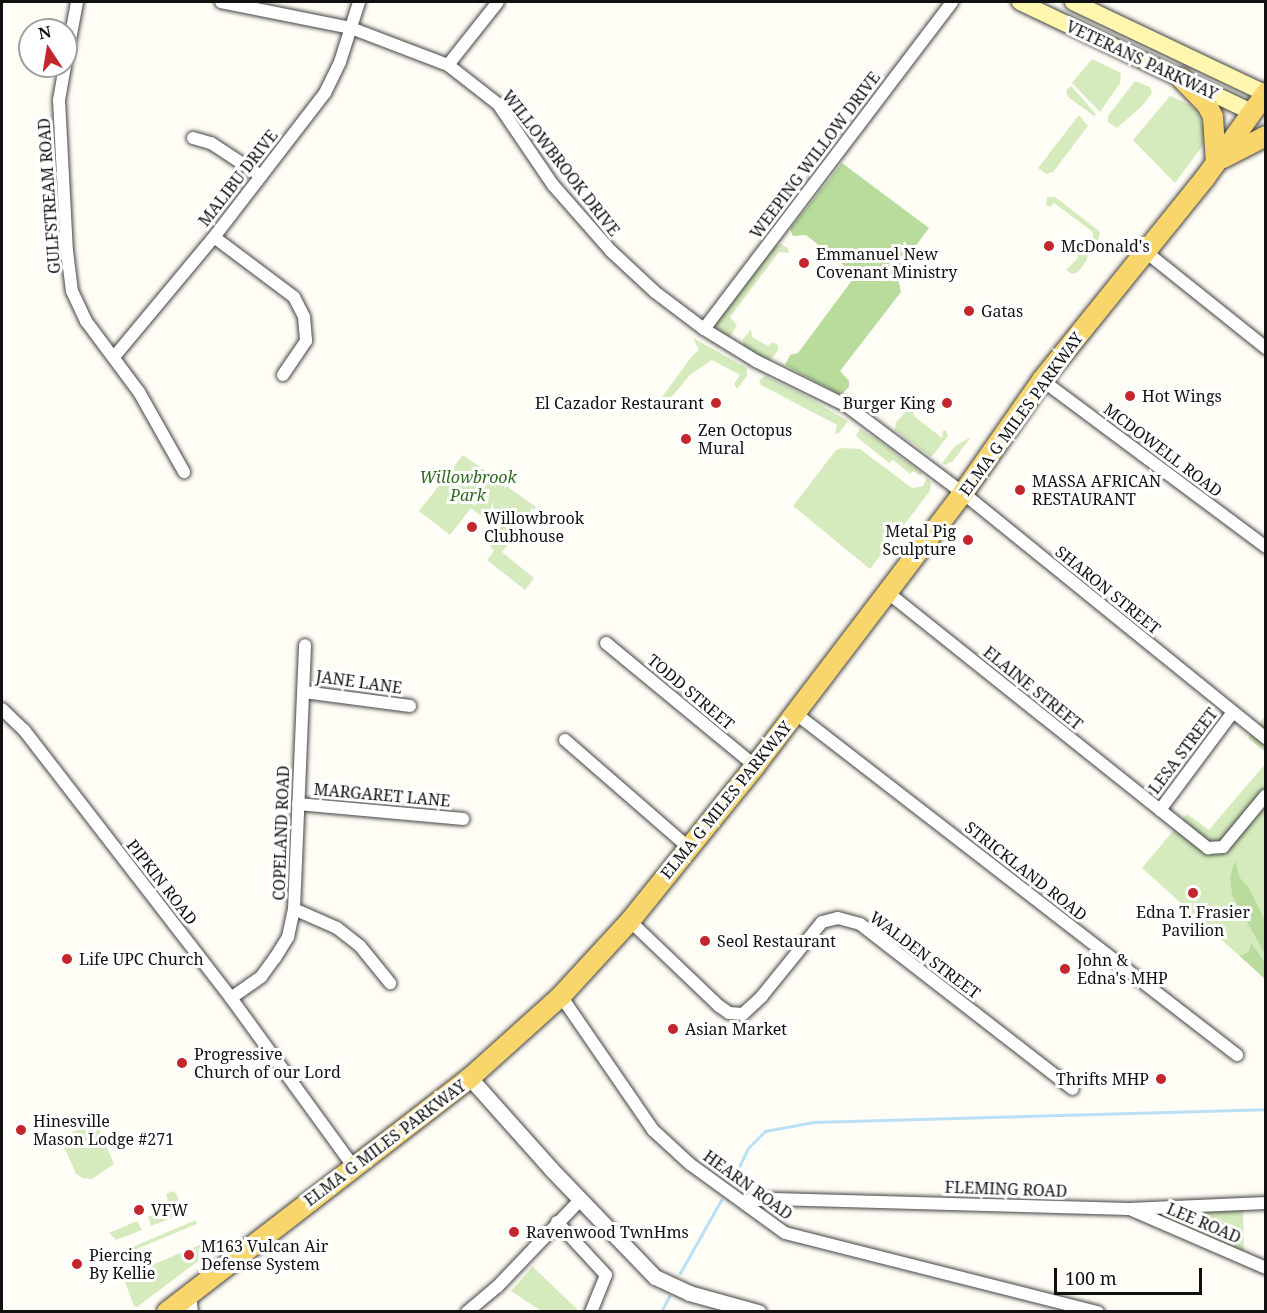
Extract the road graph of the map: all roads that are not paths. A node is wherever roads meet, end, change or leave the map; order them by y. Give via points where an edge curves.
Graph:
1 (77, 2) edge
2 (221, 2) edge
3 (359, 2) edge
4 (498, 2) edge
5 (952, 2) edge
6 (1020, 2) edge
7 (1073, 2) edge
8 (74, 18) edge
9 (351, 28) junction
10 (448, 65) junction
11 (63, 78) edge
12 (1181, 78) junction
13 (1266, 93) edge
14 (1259, 116) edge
15 (1266, 136) edge
16 (193, 138) dead end
17 (1216, 163) junction
18 (261, 176) junction
19 (214, 237) junction
20 (1146, 252) junction
21 (704, 329) junction
22 (1266, 348) edge
23 (114, 357) junction
24 (283, 375) dead end
25 (1042, 380) junction
26 (184, 472) dead end
27 (963, 493) junction
28 (1266, 548) edge
29 (887, 592) junction
30 (606, 643) dead end
31 (305, 645) dead end
32 (304, 692) junction
33 (410, 706) dead end
34 (2, 709) edge
35 (1233, 712) junction
36 (795, 713) junction
37 (1266, 738) edge
38 (565, 740) dead end
39 (755, 766) junction
40 (1266, 795) edge
41 (298, 804) junction
42 (1160, 810) junction
43 (463, 819) dead end
44 (688, 847) junction
45 (294, 909) junction
46 (630, 921) junction
47 (390, 983) dead end
48 (561, 996) junction
49 (231, 998) junction
50 (1237, 1055) dead end
51 (470, 1078) junction
52 (1073, 1089) dead end
53 (354, 1167) junction
54 (580, 1200) junction
55 (745, 1201) junction
56 (1266, 1203) edge
57 (1129, 1209) junction
58 (558, 1222) junction
59 (1266, 1268) edge
60 (191, 1303) edge
61 (167, 1311) edge
62 (470, 1311) edge
63 (591, 1311) edge
64 (758, 1311) edge
65 (1098, 1311) edge

1 - 8 street
2 - 9 street, WILLOWBROOK DRIVE
3 - 9 street, MALIBU DRIVE
4 - 10 street
5 - 21 street, WEEPING WILLOW DRIVE
6 - 12 main road, VETERANS PARKWAY
7 - 13 main road, VETERANS PARKWAY
9 - 10 street, WILLOWBROOK DRIVE
9 - 18 street, MALIBU DRIVE via 325,93
10 - 21 street, WILLOWBROOK DRIVE via 498,104 554,184 611,251
11 - 23 street, GULFSTREAM ROAD via 59,100 72,291 86,321
12 - 14 main road, VETERANS PARKWAY
12 - 17 main road via 1208,105 1213,117
13 - 14 main road, ELMA G MILES PARKWAY
14 - 17 main road, ELMA G MILES PARKWAY
15 - 17 main road
16 - 18 street via 211,143
17 - 20 main road, ELMA G MILES PARKWAY
18 - 19 street, MALIBU DRIVE
19 - 23 street, MALIBU DRIVE
19 - 24 street via 294,297 304,317 306,341
20 - 22 street
20 - 25 main road, ELMA G MILES PARKWAY
21 - 27 street, WILLOWBROOK DRIVE via 756,361 847,406
23 - 26 street, GULFSTREAM ROAD via 139,392
25 - 27 main road, ELMA G MILES PARKWAY
25 - 28 street, MCDOWELL ROAD
27 - 29 main road, ELMA G MILES PARKWAY
27 - 35 street, SHARON STREET
29 - 36 main road, ELMA G MILES PARKWAY
29 - 42 street, ELAINE STREET
30 - 39 street, TODD STREET
31 - 32 street, COPELAND ROAD
32 - 33 street, JANE LANE
32 - 41 street, COPELAND ROAD
34 - 49 street, PIPKIN ROAD via 24,730
35 - 37 street, SHARON STREET
35 - 42 street, LESA STREET
36 - 39 main road, ELMA G MILES PARKWAY
36 - 50 street, STRICKLAND ROAD
38 - 44 street
39 - 44 main road, ELMA G MILES PARKWAY
40 - 42 street, ELAINE STREET via 1223,847 1217,849 1203,846
41 - 43 street, MARGARET LANE
41 - 45 street, COPELAND ROAD
44 - 46 main road, ELMA G MILES PARKWAY
45 - 47 street via 337,928 360,946
45 - 49 street, COPELAND ROAD via 288,937 275,958 261,977
46 - 48 main road, ELMA G MILES PARKWAY
46 - 52 street, WALDEN STREET via 729,1013 743,1014 822,922 838,918 860,924
48 - 51 main road, ELMA G MILES PARKWAY
48 - 55 street, HEARN ROAD via 653,1130 690,1164
49 - 53 street, PIPKIN ROAD
51 - 53 main road, ELMA G MILES PARKWAY
51 - 54 street
53 - 60 main road, ELMA G MILES PARKWAY
54 - 58 street
54 - 64 street via 655,1277 689,1293
55 - 57 street, FLEMING ROAD
55 - 65 street, HEARN ROAD via 785,1233
56 - 57 street, FLEMING ROAD
57 - 59 street, LEE ROAD
58 - 62 street
58 - 63 street via 606,1275
60 - 61 main road, ELMA G MILES PARKWAY

